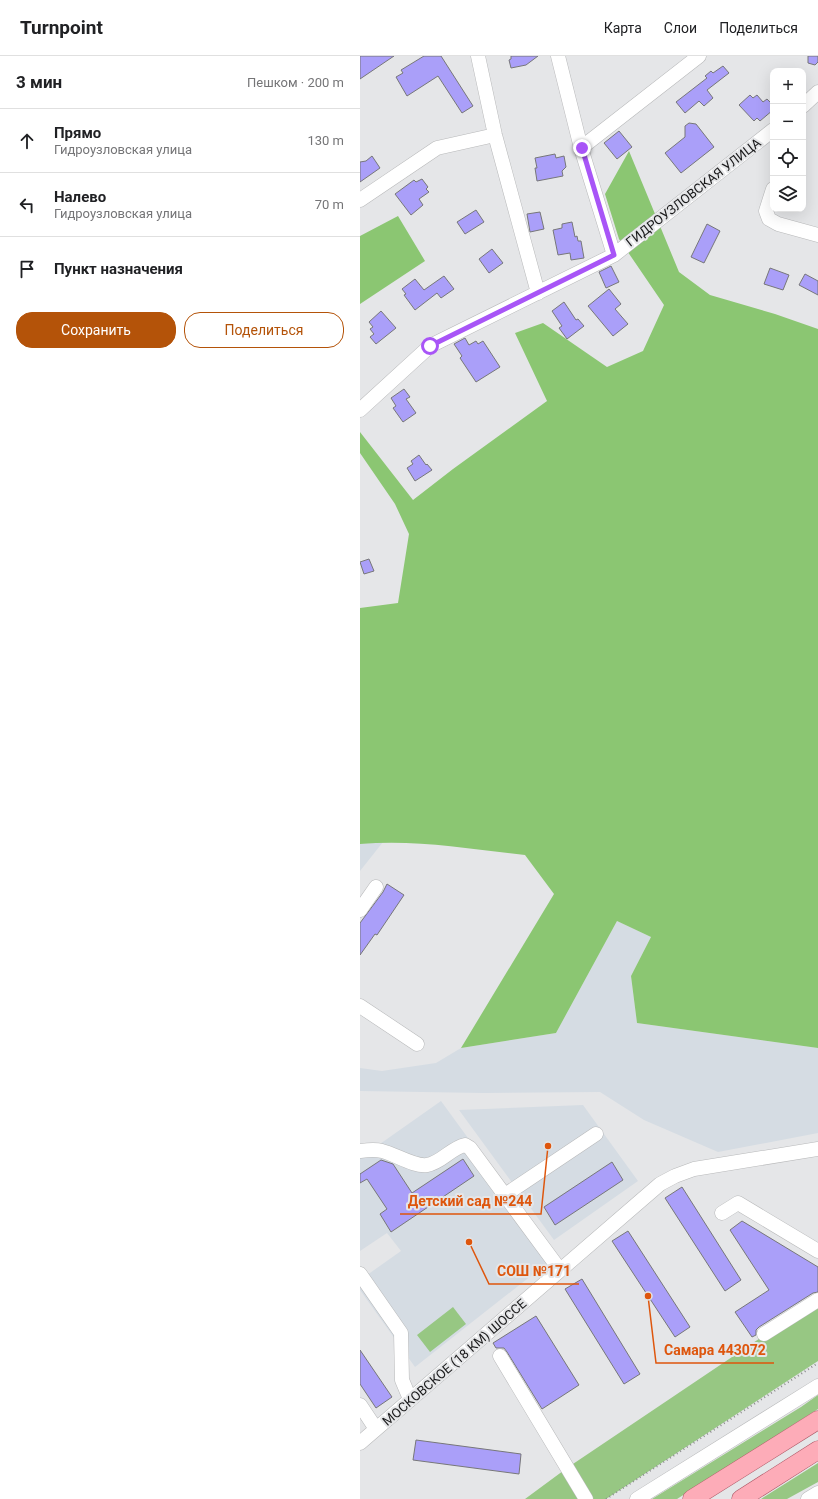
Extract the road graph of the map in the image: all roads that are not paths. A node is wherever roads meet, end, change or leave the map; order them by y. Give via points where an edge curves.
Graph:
1 (478, 56) edge
2 (558, 56) edge
3 (698, 56) edge
4 (818, 92) edge
5 (805, 104) edge
6 (770, 132) edge
7 (496, 135) junction
8 (582, 148) junction
9 (770, 198) edge
10 (360, 200) edge
11 (818, 235) edge
12 (614, 255) junction
13 (538, 293) junction
14 (360, 410) edge
15 (376, 887) dead end
16 (360, 910) edge
17 (360, 1006) edge
18 (416, 1044) dead end
19 (596, 1134) dead end
20 (818, 1149) edge
21 (360, 1151) edge
22 (505, 1195) junction
23 (722, 1212) dead end
24 (818, 1251) edge
25 (560, 1270) junction
26 (360, 1274) edge
27 (818, 1300) edge
28 (764, 1334) dead end
29 (500, 1356) dead end
30 (818, 1386) edge
31 (410, 1399) junction
32 (360, 1405) edge
33 (818, 1420) edge
34 (376, 1429) junction
35 (360, 1443) edge
36 (818, 1450) edge
37 (818, 1493) edge
38 (586, 1499) edge
39 (636, 1499) edge
40 (692, 1499) edge
41 (742, 1499) edge
42 (808, 1499) edge

1 - 7 street
2 - 8 street, ГИДРОУЗЛОВСКАЯ УЛИЦА
3 - 8 street
4 - 5 street
6 - 12 street, ГИДРОУЗЛОВСКАЯ УЛИЦА
7 - 10 street via 437,148
7 - 13 street
8 - 12 street, ГИДРОУЗЛОВСКАЯ УЛИЦА
9 - 11 street via 766,210 769,220
12 - 13 street, ГИДРОУЗЛОВСКАЯ УЛИЦА
13 - 14 street, ГИДРОУЗЛОВСКАЯ УЛИЦА via 430,346
15 - 16 street
17 - 18 street
19 - 22 street
20 - 25 street, МОСКОВСКОЕ (18 КМ) ШОССЕ via 694,1169 675,1176 660,1184
21 - 22 street via 381,1151 426,1165 465,1145 470,1148
22 - 25 street
23 - 24 street via 738,1203
25 - 31 street, МОСКОВСКОЕ (18 КМ) ШОССЕ
26 - 31 street via 401,1333 402,1380
27 - 28 street
29 - 38 street
30 - 39 street
31 - 34 street, МОСКОВСКОЕ (18 КМ) ШОССЕ
32 - 34 street
33 - 40 main road
34 - 35 street, МОСКОВСКОЕ (18 КМ) ШОССЕ
36 - 41 main road
37 - 42 street

